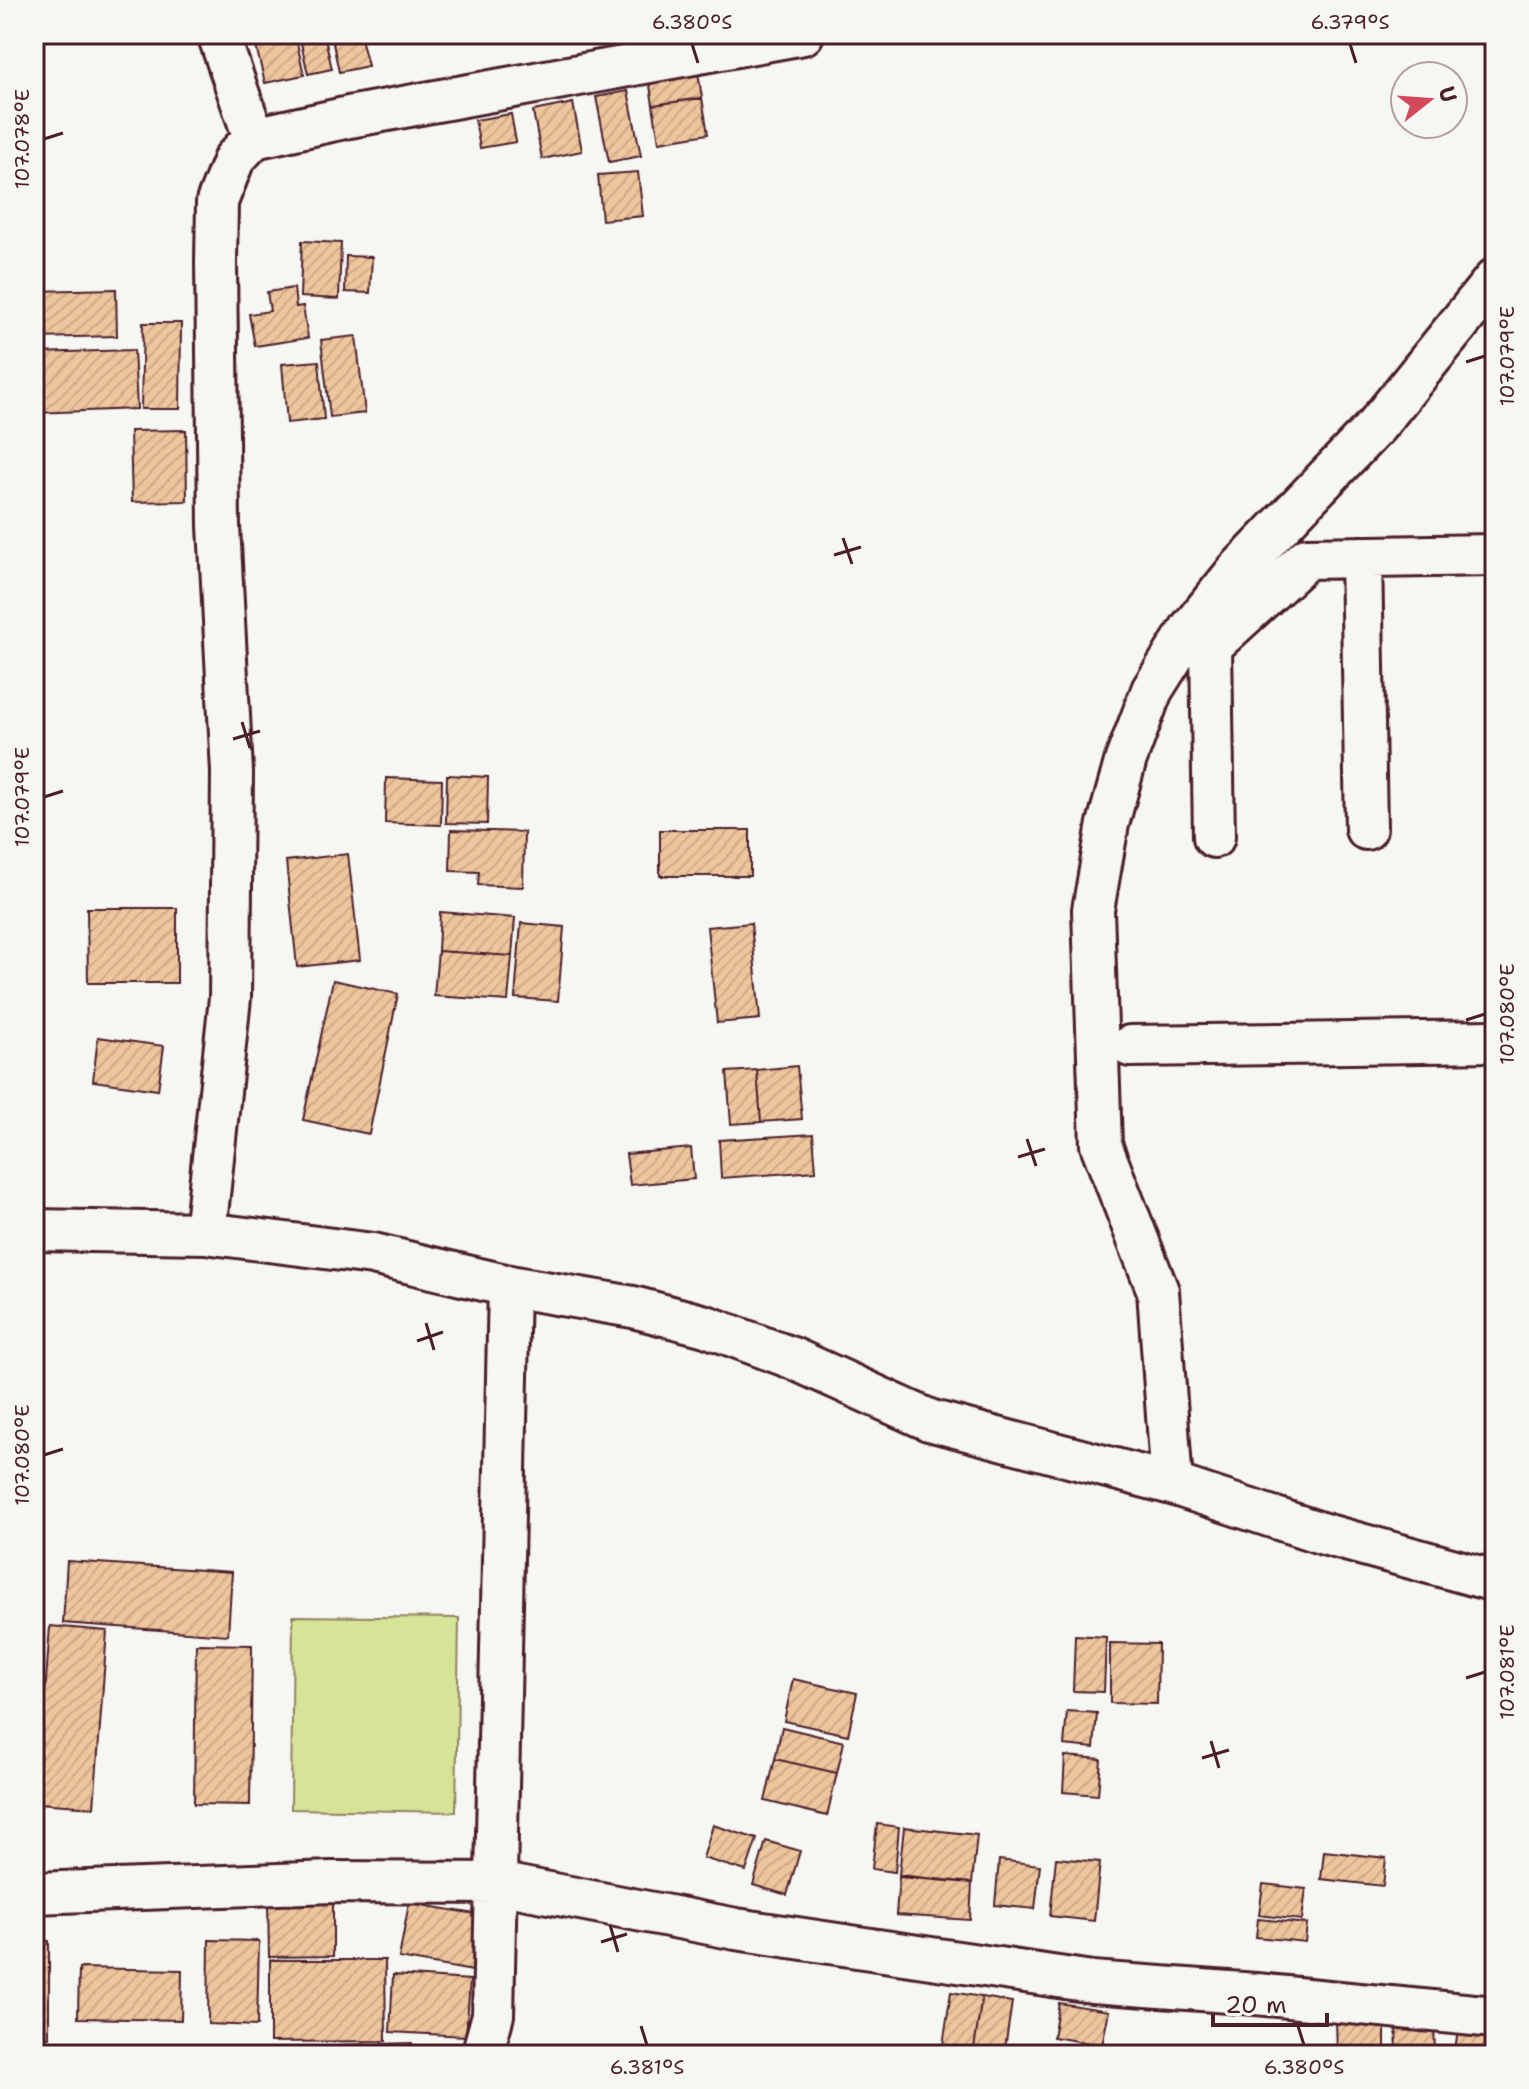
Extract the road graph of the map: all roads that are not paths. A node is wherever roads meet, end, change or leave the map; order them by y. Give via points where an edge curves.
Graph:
1 (218, 34) edge
2 (803, 34) edge
3 (254, 138) junction
4 (1495, 279) edge
5 (1495, 555) edge
6 (1361, 557) junction
7 (1366, 829) dead end
8 (1214, 837) dead end
9 (1495, 1041) edge
10 (1130, 1046) dead end
11 (34, 1230) edge
12 (205, 1233) junction
13 (509, 1286) junction
14 (1172, 1484) junction
15 (1495, 1581) edge
16 (497, 1883) junction
17 (34, 1893) edge
18 (1495, 2017) edge
19 (482, 2055) edge

1 - 3 street
2 - 3 street
3 - 12 street via 234,159 217,202 219,526 232,772 231,983
4 - 14 street via 1377,425 1237,571 1191,628 1152,690 1108,824 1093,910 1101,1145 1158,1291
5 - 6 street
6 - 7 street
6 - 8 street via 1307,558 1211,646
9 - 10 street
11 - 12 street
12 - 13 street via 373,1254
13 - 14 street via 633,1307 706,1326 929,1420
13 - 16 street
14 - 15 street via 1324,1534
16 - 17 street via 332,1882
16 - 18 street via 765,1934 1092,1982
16 - 19 street via 493,2015

